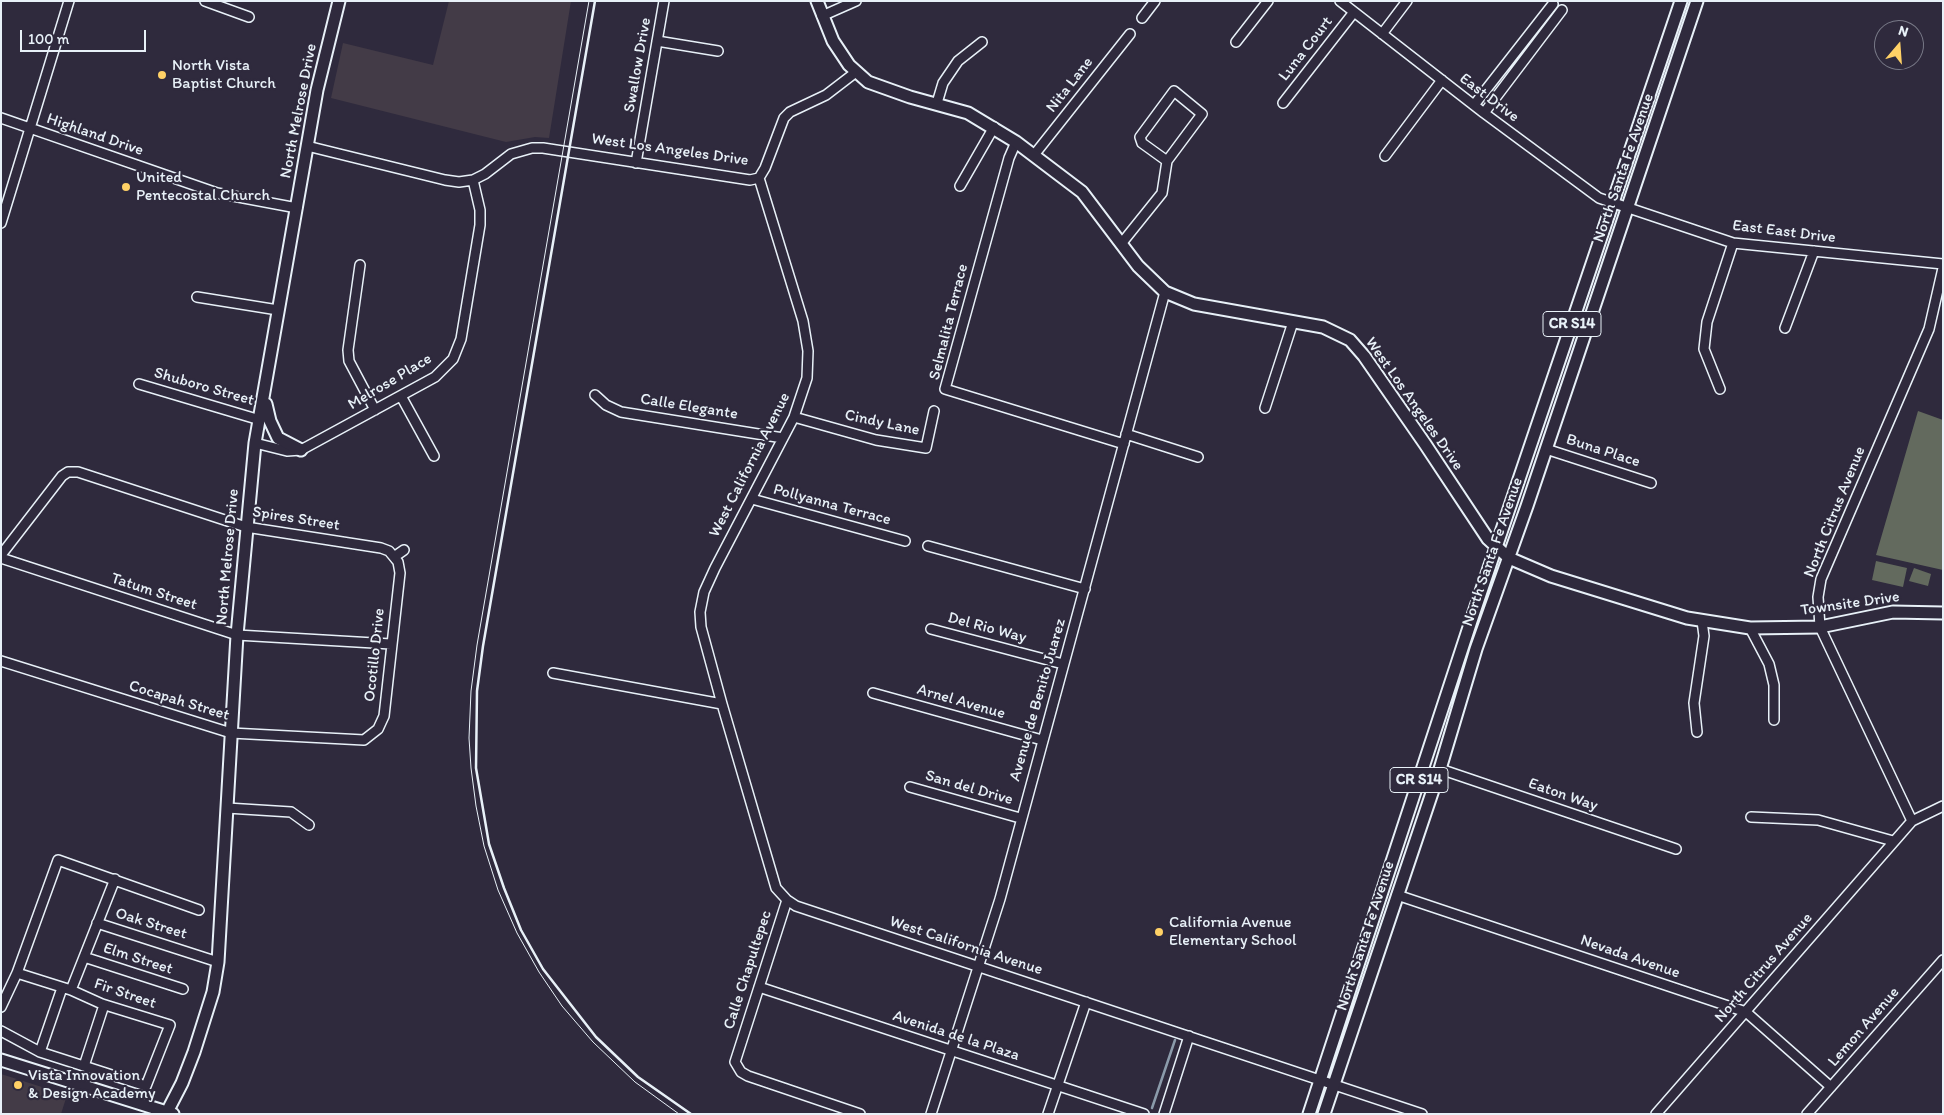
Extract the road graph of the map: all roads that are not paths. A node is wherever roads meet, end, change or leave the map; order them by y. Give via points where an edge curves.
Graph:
1 (69, 1) edge
2 (205, 1) edge
3 (339, 1) edge
4 (664, 1) edge
5 (817, 1) edge
6 (856, 1) edge
7 (1155, 1) edge
8 (1268, 1) edge
9 (1340, 1) edge
10 (1407, 1) edge
11 (1681, 1) edge
12 (1697, 1) edge
13 (1553, 4) dead end
14 (1562, 10) dead end
15 (1354, 12) junction
16 (249, 16) dead end
17 (822, 16) junction
18 (1142, 18) dead end
19 (1130, 34) dead end
20 (1382, 34) junction
21 (657, 40) junction
22 (982, 42) dead end
23 (1236, 42) dead end
24 (718, 51) dead end
25 (856, 72) junction
26 (1442, 80) junction
27 (937, 103) junction
28 (1283, 104) dead end
29 (1474, 105) junction
30 (1484, 113) junction
31 (1, 118) edge
32 (994, 127) junction
33 (28, 128) junction
34 (1016, 142) junction
35 (307, 146) junction
36 (1034, 155) junction
37 (1385, 156) dead end
38 (1168, 161) junction
39 (636, 163) junction
40 (759, 178) junction
41 (473, 180) junction
42 (960, 186) dead end
43 (1613, 203) junction
44 (297, 208) junction
45 (1627, 209) junction
46 (1, 223) edge
47 (1733, 243) junction
48 (1121, 244) junction
49 (1814, 251) junction
50 (1943, 264) edge
51 (360, 266) dead end
52 (1943, 268) edge
53 (1165, 292) junction
54 (197, 297) dead end
55 (278, 310) junction
56 (1293, 322) junction
57 (1784, 328) dead end
58 (138, 384) dead end
59 (1720, 389) dead end
60 (594, 395) dead end
61 (401, 396) junction
62 (264, 397) junction
63 (1265, 408) dead end
64 (375, 410) junction
65 (934, 411) dead end
66 (794, 417) junction
67 (260, 420) junction
68 (1126, 434) junction
69 (783, 438) junction
70 (255, 443) junction
71 (1124, 444) junction
72 (1546, 448) junction
73 (301, 450) junction
74 (434, 456) dead end
75 (1198, 457) dead end
76 (1651, 483) dead end
77 (752, 499) junction
78 (246, 527) junction
79 (905, 540) dead end
80 (928, 546) dead end
81 (1497, 547) junction
82 (404, 550) dead end
83 (1, 557) edge
84 (394, 557) junction
85 (1509, 558) junction
86 (1085, 588) junction
87 (1943, 613) edge
88 (1702, 621) junction
89 (1820, 627) junction
90 (1750, 628) junction
91 (931, 629) dead end
92 (237, 634) junction
93 (391, 644) junction
94 (1, 661) edge
95 (1063, 664) junction
96 (553, 673) dead end
97 (873, 693) dead end
98 (722, 704) junction
99 (1774, 720) dead end
100 (1697, 732) dead end
101 (231, 734) junction
102 (353, 740) joint
103 (1042, 740) junction
104 (1440, 769) junction
105 (910, 787) dead end
106 (1943, 806) edge
107 (227, 808) junction
108 (1751, 817) dead end
109 (1020, 818) junction
110 (1912, 821) junction
111 (309, 825) dead end
112 (1893, 841) junction
113 (1676, 848) dead end
114 (115, 879) junction
115 (1397, 895) junction
116 (787, 900) junction
117 (199, 910) dead end
118 (97, 924) junction
119 (1365, 943) junction
120 (84, 957) junction
121 (1943, 960) edge
122 (218, 962) junction
123 (980, 966) junction
124 (17, 972) junction
125 (759, 987) junction
126 (62, 988) junction
127 (183, 989) dead end
128 (71, 990) junction
129 (1086, 1002) junction
130 (1361, 1003) junction
131 (104, 1005) junction
132 (1, 1007) edge
133 (1746, 1012) junction
134 (1, 1031) edge
135 (1189, 1036) junction
136 (951, 1050) junction
137 (40, 1052) junction
138 (1, 1060) edge
139 (84, 1066) junction
140 (1320, 1081) junction
141 (1333, 1085) junction
142 (1057, 1086) junction
143 (1831, 1087) junction
144 (169, 1113) edge
145 (860, 1114) edge
146 (931, 1114) edge
147 (1048, 1114) edge
148 (1144, 1114) edge
149 (1164, 1114) edge
150 (1309, 1114) edge
151 (1324, 1114) edge
152 (1422, 1114) edge
153 (1656, 1114) edge
154 (1807, 1114) edge

1 - 33 street
2 - 16 street
3 - 35 main road, North Melrose Drive
4 - 21 street, Swallow Drive
5 - 17 main road
6 - 17 street
7 - 18 street
8 - 23 street
9 - 15 street, East Drive
10 - 20 street
11 - 43 main road, North Santa Fe Avenue / CR S14
12 - 45 main road, North Santa Fe Avenue / CR S14
13 - 29 street
14 - 30 street
15 - 20 street, East Drive
15 - 28 street, Luna Court
17 - 25 main road via 833,41
19 - 36 street, Nita Lane
20 - 26 street, East Drive
21 - 24 street
21 - 39 street, Swallow Drive
22 - 27 street via 958,61 943,83
25 - 27 main road, West Los Angeles Drive via 868,82 887,90
25 - 40 street, West Los Angeles Drive via 826,95 784,118
26 - 29 street, East Drive
26 - 37 street
27 - 32 main road, West Los Angeles Drive via 968,113
29 - 30 street, East Drive
30 - 43 street, East Drive via 1599,198
31 - 33 street, Highland Drive
32 - 34 main road, West Los Angeles Drive
32 - 42 street
33 - 44 street, Highland Drive via 217,193
33 - 46 street
34 - 36 main road, West Los Angeles Drive
34 - 71 street, Selmalita Terrace via 945,389
35 - 41 street via 445,180
35 - 44 main road, North Melrose Drive
36 - 48 main road, West Los Angeles Drive via 1082,192
38 - 38 street via 1202,114 1174,91 1140,134 1142,143
38 - 48 street via 1162,192
39 - 40 street, West Los Angeles Drive via 724,177
39 - 41 street, West Los Angeles Drive via 532,148 511,154
40 - 66 street, West California Avenue via 803,321 808,351 807,378
41 - 61 street, Melrose Place via 480,225 461,340 454,359 435,377
43 - 45 street, East Drive
43 - 81 main road, North Santa Fe Avenue / CR S14
44 - 55 main road, North Melrose Drive
45 - 47 street, East East Drive
45 - 72 main road, North Santa Fe Avenue / CR S14
47 - 49 street, East East Drive
47 - 59 street via 1707,322 1704,348
48 - 53 main road, West Los Angeles Drive
49 - 50 street, East East Drive
49 - 57 street
51 - 64 street via 349,361
52 - 89 street, North Citrus Avenue via 1929,329 1822,578 1818,597
53 - 56 main road, West Los Angeles Drive via 1194,304
53 - 68 street, Avenue de Benito Juarez
54 - 55 street
55 - 62 main road, North Melrose Drive
56 - 63 street
56 - 81 main road, West Los Angeles Drive via 1323,328 1350,340 1488,539
58 - 67 street, Shuboro Street
60 - 69 street, Calle Elegante via 621,412
61 - 64 street, Melrose Place
61 - 74 street
62 - 67 main road, North Melrose Drive
62 - 73 main road via 278,438
64 - 73 street, Melrose Place
65 - 66 street, Cindy Lane via 926,448 876,440
66 - 69 street, West California Avenue
67 - 70 main road, North Melrose Drive
68 - 71 street, Avenue de Benito Juarez
68 - 75 street
69 - 77 street, West California Avenue
70 - 73 street via 287,451
70 - 78 main road, North Melrose Drive
71 - 86 street, Avenue de Benito Juarez
72 - 76 street, Buna Place
72 - 85 main road, North Santa Fe Avenue / CR S14
77 - 79 street, Pollyanna Terrace
77 - 98 street, West California Avenue via 715,568 701,604 701,627
78 - 83 street, Spires Street via 78,472 68,472
78 - 84 street, Spires Street via 381,548
78 - 92 main road, North Melrose Drive
80 - 86 street
81 - 85 main road, West Los Angeles Drive
81 - 119 main road, North Santa Fe Avenue / CR S14
82 - 84 street
83 - 92 street, Tatum Street
84 - 93 street, Ocotillo Drive via 400,573
85 - 88 main road, Townsite Drive via 1550,576
85 - 104 main road, North Santa Fe Avenue / CR S14 via 1474,654
86 - 95 street, Avenue de Benito Juarez
87 - 89 main road, Townsite Drive via 1893,612
88 - 90 main road, Townsite Drive
88 - 100 street via 1704,636 1694,703
89 - 90 main road, Townsite Drive
89 - 110 street, North Citrus Avenue
90 - 99 street via 1771,671
91 - 95 street, Del Rio Way
92 - 93 street, Tatum Street
92 - 101 main road, North Melrose Drive
93 - 102 street, Ocotillo Drive via 384,716 378,729 364,740
94 - 101 street, Cocapah Street
95 - 103 street, Avenue de Benito Juarez
96 - 98 street
97 - 103 street, Arnel Avenue
98 - 116 street, West California Avenue via 776,888
101 - 102 street, Cocapah Street
101 - 107 main road, North Melrose Drive
103 - 109 street, Avenue de Benito Juarez
104 - 113 street, Eaton Way
104 - 115 main road, North Santa Fe Avenue / CR S14
105 - 109 street, San del Drive
106 - 110 street
107 - 111 street via 291,812
107 - 122 main road, North Melrose Drive
108 - 112 street via 1818,820
109 - 123 street, Avenue de Benito Juarez
110 - 112 street, North Citrus Avenue
112 - 133 street, North Citrus Avenue
114 - 117 street
114 - 118 street
114 - 124 street via 58,860
115 - 130 main road, North Santa Fe Avenue / CR S14
115 - 133 street, Nevada Avenue
116 - 123 street, West California Avenue via 796,906
116 - 125 street, Calle Chapultepec
118 - 120 street
118 - 122 street, Oak Street
119 - 130 main road via 1370,950 1360,982
119 - 140 main road, North Santa Fe Avenue / CR S14
120 - 127 street, Elm Street
120 - 128 street
121 - 143 street, Lemon Avenue
122 - 144 main road, North Melrose Drive via 213,992 194,1052
123 - 129 street, West California Avenue
123 - 136 street, Avenue de Benito Juarez
124 - 126 street, Fir Street
124 - 132 street
125 - 136 street, Avenida de la Plaza
125 - 145 street, Calle Chapultepec via 738,1050 736,1062 741,1072
126 - 128 street, Fir Street
126 - 137 street
128 - 131 street, Fir Street
129 - 135 street, West California Avenue
129 - 142 street
130 - 141 main road, North Santa Fe Avenue / CR S14
131 - 139 street
131 - 139 street, Fir Street via 170,1025 146,1086
133 - 143 street, Nevada Avenue
133 - 153 street, North Citrus Avenue
134 - 137 street
135 - 140 street, West California Avenue
135 - 149 street
136 - 142 street, Avenida de la Plaza
136 - 146 street, Avenue de Benito Juarez
137 - 139 street
138 - 144 main road
140 - 141 street, West California Avenue
140 - 150 main road, North Santa Fe Avenue / CR S14
141 - 151 main road, North Santa Fe Avenue / CR S14
141 - 152 street, West California Avenue
142 - 147 street
142 - 148 street, Avenida de la Plaza
143 - 154 street, Lemon Avenue

